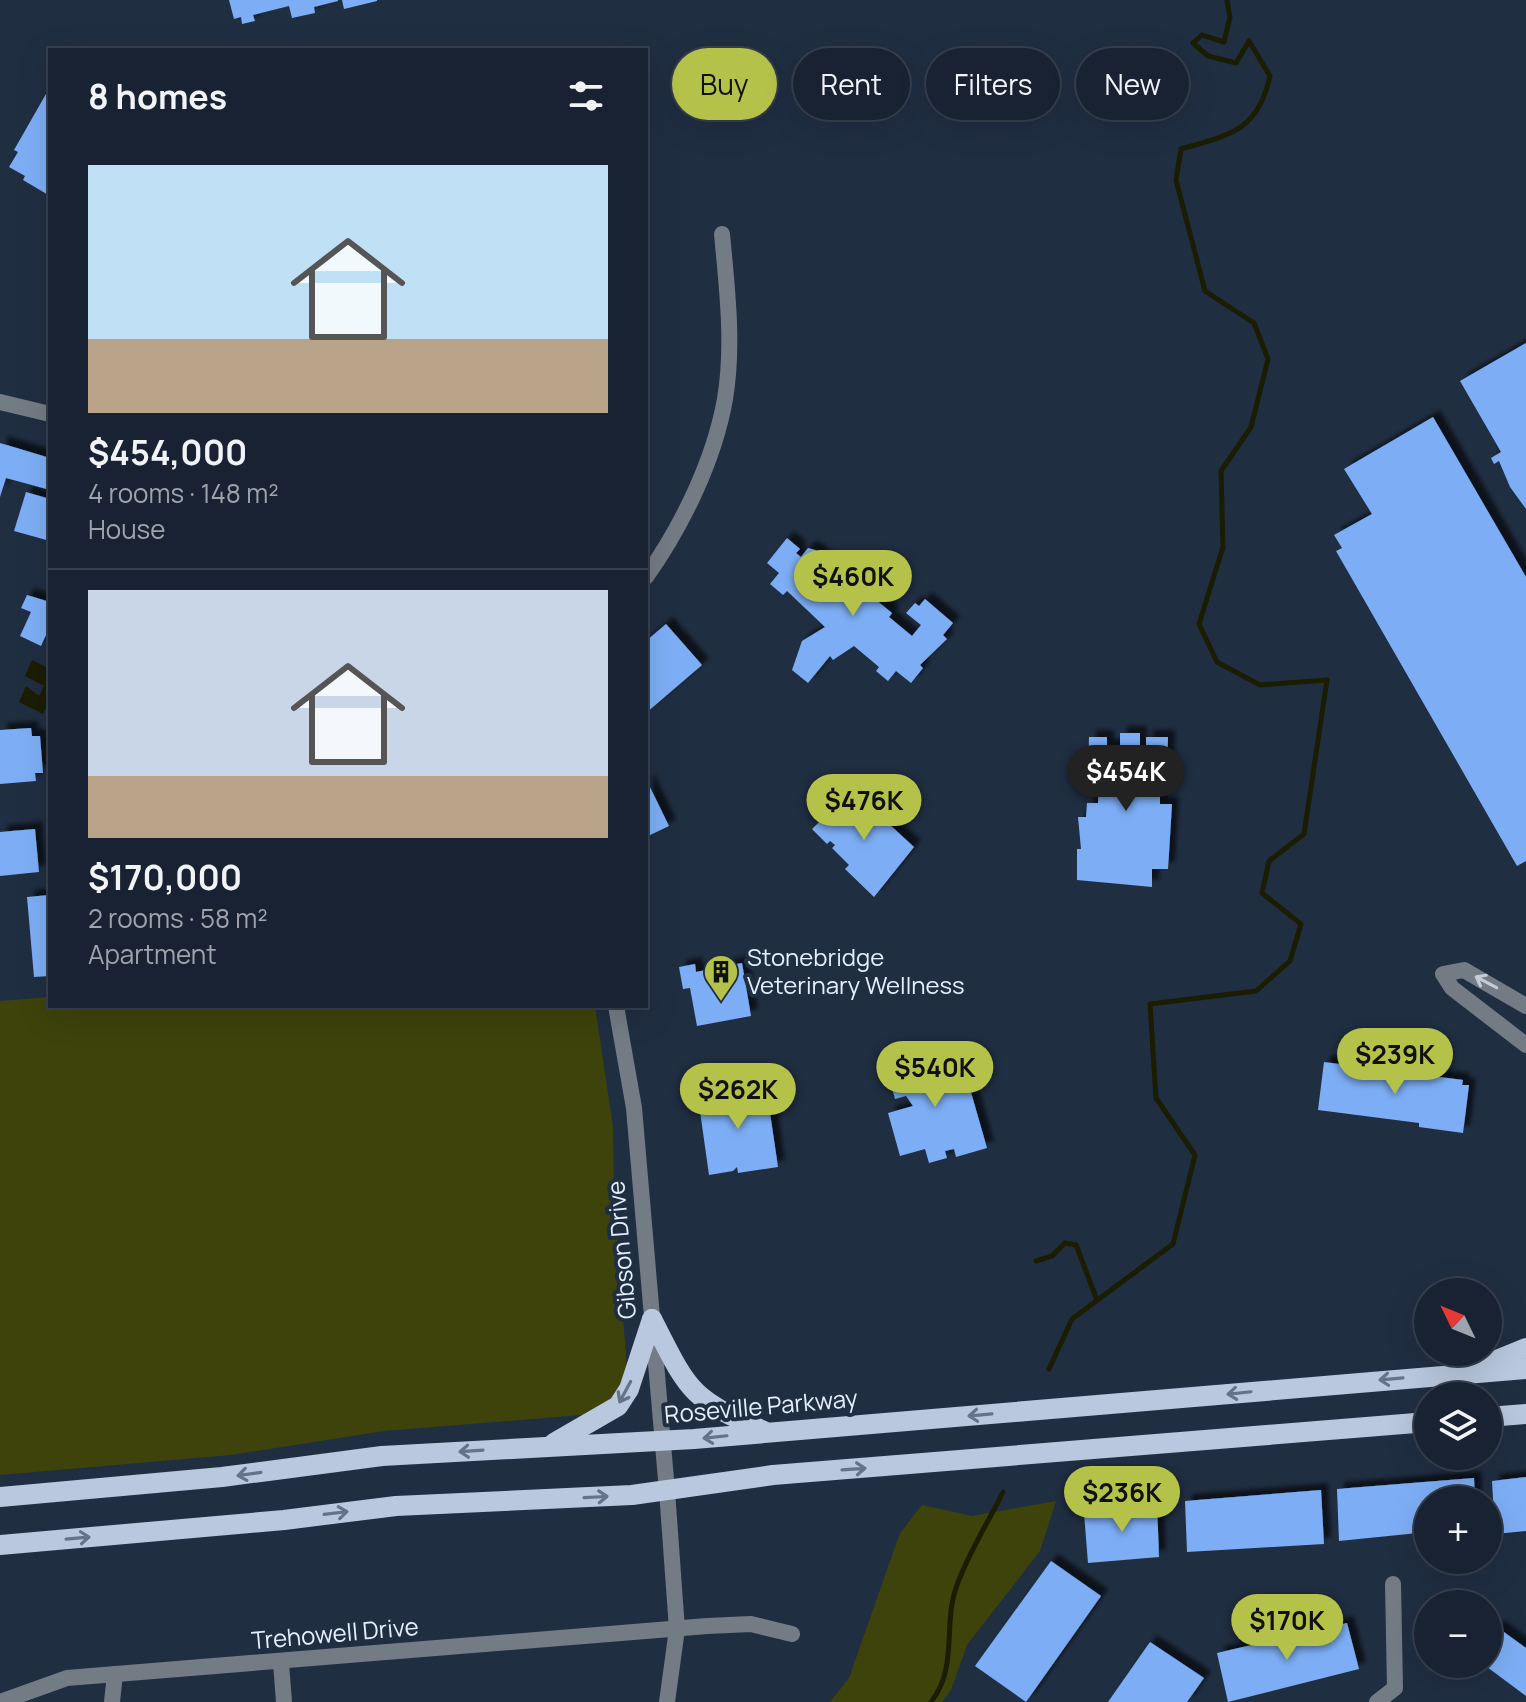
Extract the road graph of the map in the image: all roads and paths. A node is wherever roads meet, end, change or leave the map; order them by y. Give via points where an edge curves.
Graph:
1 (722, 234) dead end
2 (0, 402) edge
3 (48, 414) edge
4 (648, 573) edge
5 (1526, 1006) edge
6 (616, 1008) edge
7 (1526, 1045) edge
8 (652, 1319) junction
9 (1526, 1348) edge
10 (1526, 1369) edge
11 (1465, 1373) junction
12 (1526, 1414) edge
13 (1502, 1416) edge
14 (1414, 1423) edge
15 (767, 1432) junction
16 (663, 1442) junction
17 (549, 1446) junction
18 (667, 1491) junction
19 (0, 1497) edge
20 (0, 1545) edge
21 (1393, 1584) dead end
22 (677, 1629) junction
23 (792, 1634) dead end
24 (281, 1663) junction
25 (115, 1674) junction
26 (0, 1702) edge
27 (112, 1702) edge
28 (284, 1702) edge
29 (667, 1702) edge
30 (1377, 1702) edge

1 - 4 street via 729,315 725,399 699,480
2 - 3 street
5 -> 7 street via 1464,970 1443,974 1452,988
6 - 8 street, Gibson Drive via 634,1108
8 - 15 main road via 683,1381 698,1398
8 - 16 street, Gibson Drive
8 -> 17 main road via 629,1389 618,1406
9 - 11 main road
10 - 11 main road, Roseville Parkway
11 -> 15 main road, Roseville Parkway
12 - 13 main road
18 -> 14 main road via 773,1475
15 -> 16 main road, Roseville Parkway
16 - 17 main road, Roseville Parkway
16 - 18 street, Gibson Drive
17 -> 19 main road, Roseville Parkway via 382,1456
20 -> 18 main road via 396,1506
18 - 22 street, Gibson Drive
21 - 30 street via 1395,1688
22 - 23 street, Trehowell Drive via 751,1624
22 - 24 street, Trehowell Drive
22 - 29 street, Gibson Drive
24 - 25 street, Trehowell Drive
24 - 28 street
25 - 26 street, Trehowell Drive via 67,1678
25 - 27 street

